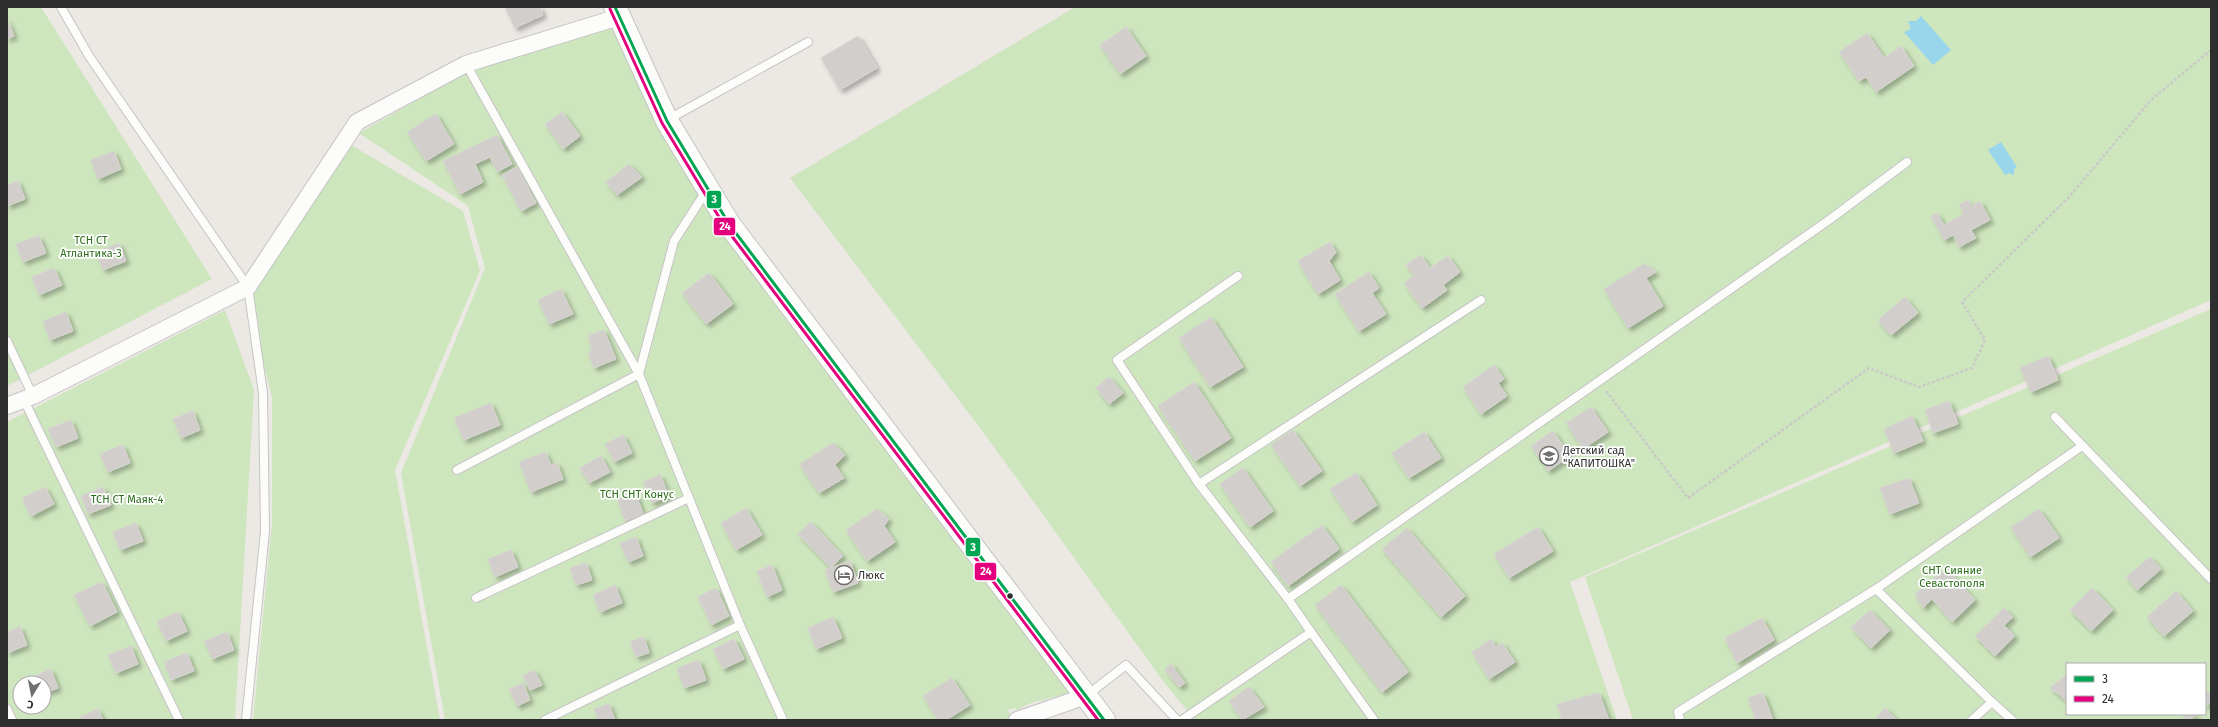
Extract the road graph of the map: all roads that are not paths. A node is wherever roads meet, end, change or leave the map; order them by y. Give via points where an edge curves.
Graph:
1 (61, 7) edge
2 (617, 12) edge
3 (808, 42) dead end
4 (466, 64) junction
5 (667, 121) junction
6 (1907, 162) dead end
7 (707, 189) junction
8 (1238, 276) dead end
9 (248, 287) junction
10 (1481, 300) dead end
11 (7, 341) edge
12 (639, 374) junction
13 (28, 397) junction
14 (7, 406) edge
15 (2055, 417) dead end
16 (2082, 446) junction
17 (457, 470) dead end
18 (1199, 484) junction
19 (689, 498) junction
20 (2211, 579) edge
21 (1876, 589) junction
22 (476, 598) dead end
23 (1288, 599) junction
24 (740, 625) junction
25 (1311, 632) junction
26 (1086, 696) junction
27 (1992, 702) junction
28 (7, 709) edge
29 (12, 720) edge
30 (178, 720) edge
31 (246, 720) edge
32 (545, 720) edge
33 (783, 720) edge
34 (1017, 720) edge
35 (1104, 720) edge
36 (1177, 720) edge
37 (1182, 720) edge
38 (1374, 720) edge
39 (1680, 720) edge
40 (1972, 720) edge
41 (2012, 720) edge

1 - 9 lane via 89,56
2 - 4 street
2 - 5 main road
3 - 5 lane
4 - 9 street via 358,122
4 - 12 lane
5 - 7 main road
6 - 23 lane via 1830,220
7 - 12 lane via 674,241
7 - 26 main road via 729,224
8 - 18 lane via 1117,360
9 - 13 street
9 - 31 lane via 263,392 265,531
10 - 18 lane
11 - 13 lane
12 - 17 lane
12 - 19 lane
13 - 14 street
13 - 30 lane
15 - 16 lane
16 - 20 lane
16 - 21 lane
18 - 23 lane
19 - 22 lane
19 - 24 lane
21 - 27 lane
21 - 39 lane via 1678,712
23 - 25 lane
24 - 32 lane
24 - 33 lane
25 - 37 lane
25 - 38 lane
26 - 34 street
26 - 35 main road
26 - 36 lane via 1126,665
27 - 40 lane
27 - 41 lane
28 - 29 lane

